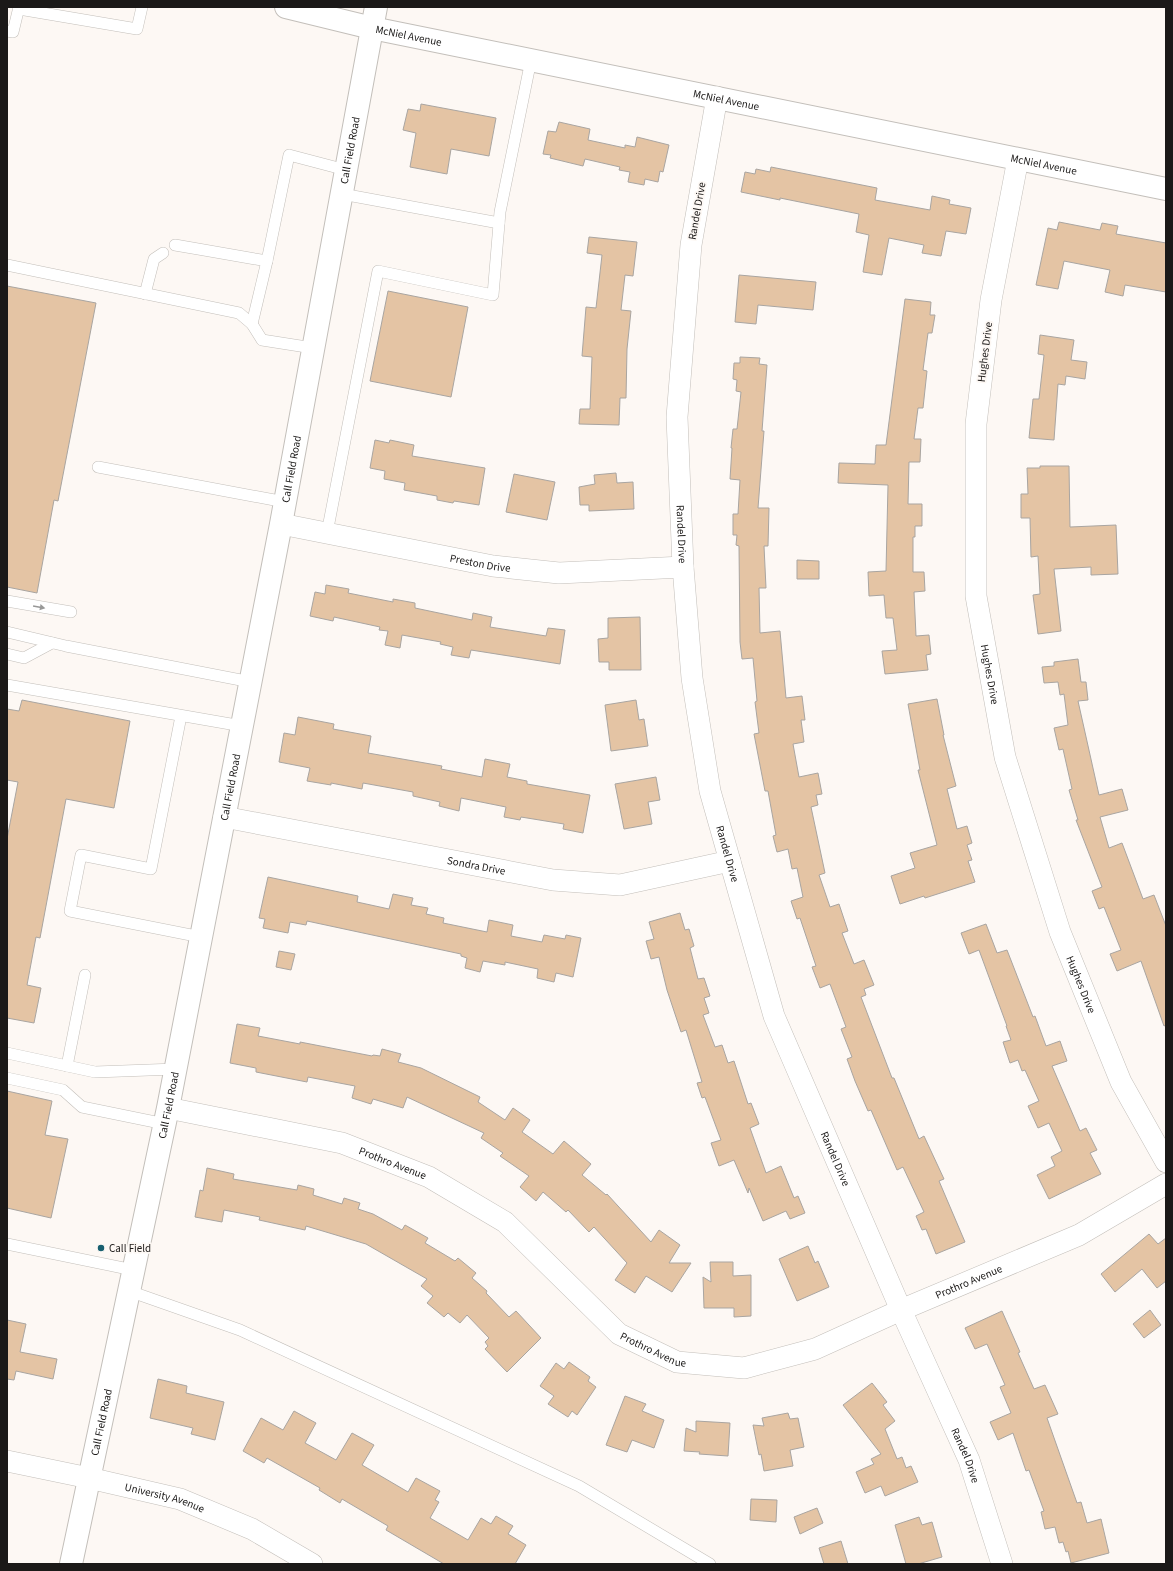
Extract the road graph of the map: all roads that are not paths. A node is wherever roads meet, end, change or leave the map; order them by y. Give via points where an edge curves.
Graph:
1 (142, 7) edge
2 (286, 7) edge
3 (376, 7) edge
4 (19, 8) edge
5 (372, 28) junction
6 (7, 31) edge
7 (531, 60) junction
8 (717, 98) junction
9 (1018, 159) junction
10 (346, 170) junction
11 (1166, 189) edge
12 (342, 194) junction
13 (499, 223) junction
14 (174, 245) dead end
15 (162, 253) dead end
16 (267, 261) junction
17 (7, 265) edge
18 (145, 294) junction
19 (252, 324) junction
20 (313, 348) junction
21 (98, 468) dead end
22 (285, 502) junction
23 (281, 524) junction
24 (327, 533) junction
25 (683, 567) junction
26 (7, 601) edge
27 (71, 612) dead end
28 (7, 632) edge
29 (52, 643) junction
30 (7, 654) edge
31 (251, 682) junction
32 (7, 685) edge
33 (182, 716) junction
34 (242, 726) junction
35 (224, 817) junction
36 (730, 861) junction
37 (201, 937) junction
38 (85, 975) dead end
39 (7, 1053) edge
40 (67, 1066) junction
41 (176, 1069) junction
42 (7, 1078) edge
43 (167, 1116) junction
44 (1166, 1162) edge
45 (1166, 1184) edge
46 (7, 1244) edge
47 (131, 1280) junction
48 (901, 1310) junction
49 (7, 1461) edge
50 (89, 1478) junction
51 (71, 1564) edge
52 (312, 1564) edge
53 (710, 1564) edge
54 (1002, 1564) edge

1 - 4 lane via 137,29
2 - 5 main road, McNiel Avenue
3 - 5 main road, Call Field Road
4 - 6 lane via 13,32
5 - 7 main road, McNiel Avenue
5 - 10 main road, Call Field Road
7 - 8 main road, McNiel Avenue
7 - 13 lane
8 - 9 main road, McNiel Avenue
8 - 25 street, Randel Drive via 690,245 677,417
9 - 11 main road, McNiel Avenue
9 - 44 street, Hughes Drive via 991,300 976,424 976,596 1006,757 1060,932 1121,1082
10 - 12 main road, Call Field Road
10 - 16 lane via 289,156
12 - 13 lane
12 - 20 main road, Call Field Road
13 - 24 lane via 493,295 378,271
14 - 16 lane
15 - 18 lane via 154,259
16 - 19 lane
17 - 18 lane
18 - 19 lane via 239,313
19 - 20 lane via 262,340
20 - 22 main road, Call Field Road
21 - 22 lane
22 - 23 main road, Call Field Road
23 - 24 street, Preston Drive
23 - 31 main road, Call Field Road
24 - 25 street, Preston Drive via 493,566 559,573
25 - 36 street, Randel Drive via 694,693 710,792
26 -> 27 lane
28 - 29 lane
29 - 30 lane via 24,658
29 - 31 lane
31 - 34 main road, Call Field Road
32 - 33 lane
33 - 34 lane
33 - 37 lane via 151,869 81,855 70,911
34 - 35 main road, Call Field Road
35 - 36 street, Sondra Drive via 553,880 620,885
35 - 37 main road, Call Field Road
36 - 48 street, Randel Drive via 774,1016
37 - 41 main road, Call Field Road
38 - 40 lane
39 - 40 lane
40 - 41 lane via 96,1072
41 - 43 main road, Call Field Road
42 - 43 lane via 63,1090 82,1107
43 - 47 main road, Call Field Road
43 - 48 street, Prothro Avenue via 342,1143 430,1177 506,1222 619,1334 677,1362 744,1368 815,1350
45 - 48 street, Prothro Avenue via 1079,1235
46 - 47 lane
47 - 50 main road, Call Field Road
47 - 53 lane via 579,1486
48 - 54 street, Randel Drive via 969,1460
49 - 50 street, University Avenue
50 - 51 main road, Call Field Road
50 - 52 street, University Avenue via 180,1498 252,1529

